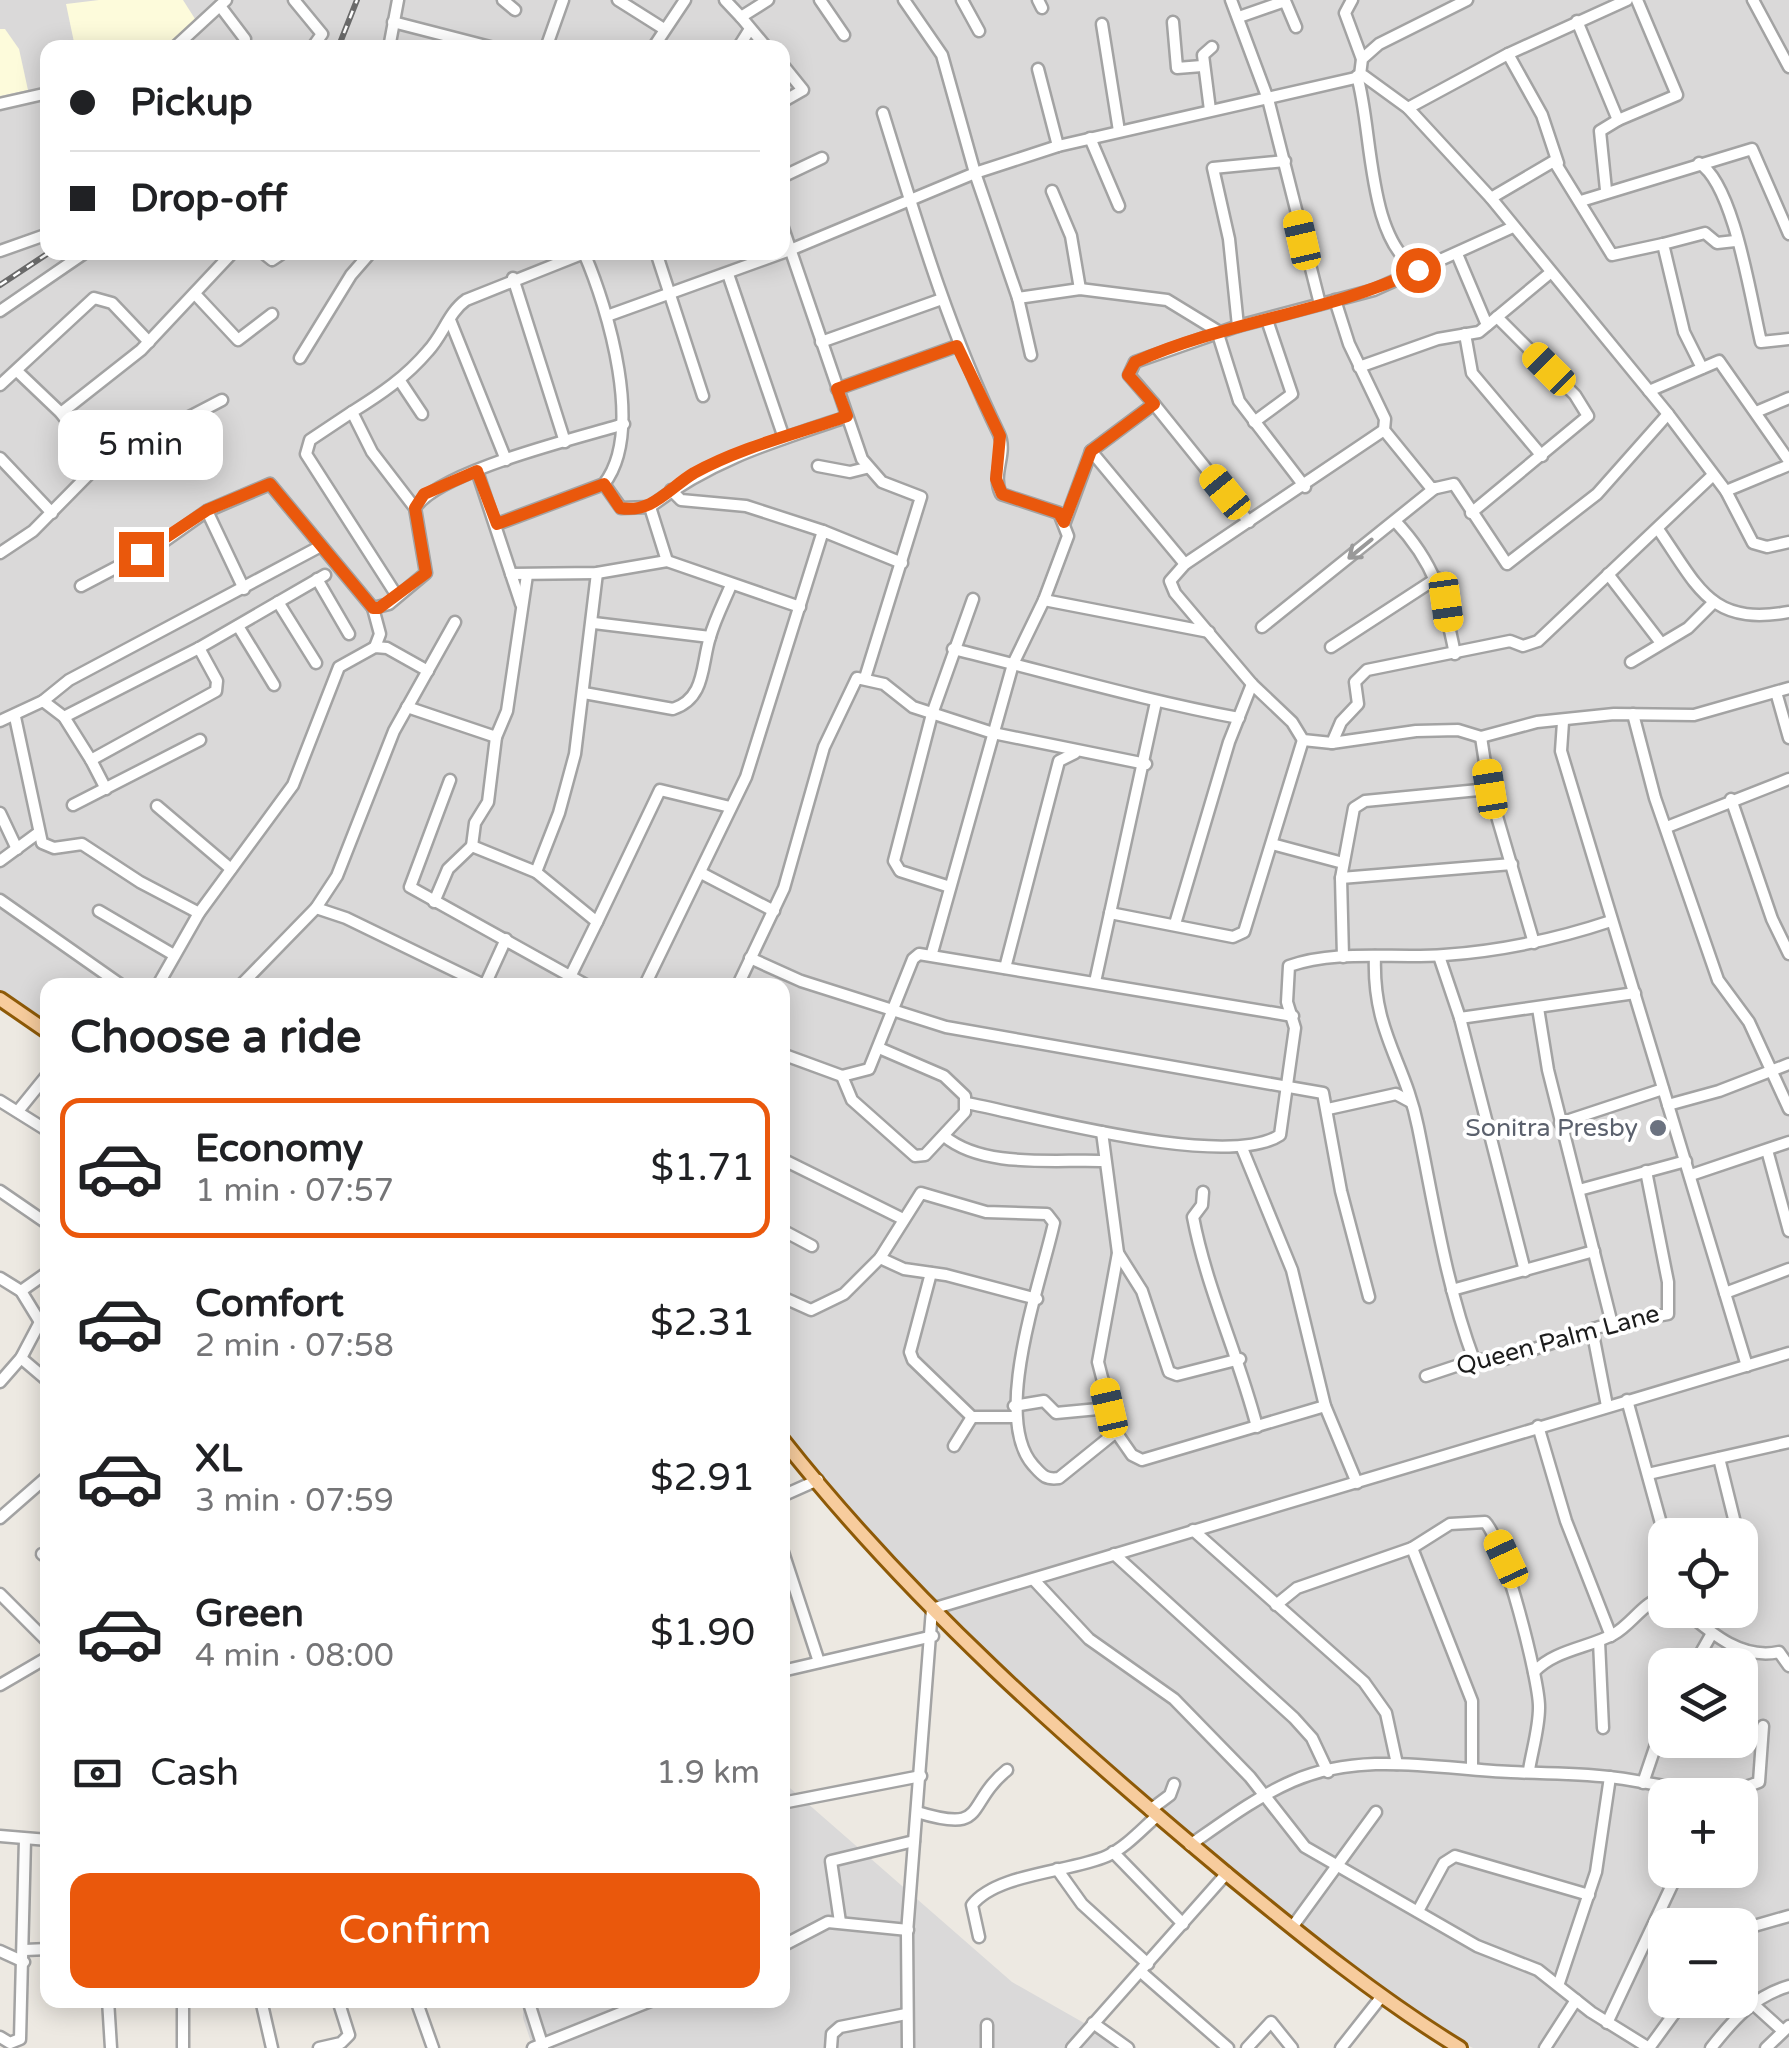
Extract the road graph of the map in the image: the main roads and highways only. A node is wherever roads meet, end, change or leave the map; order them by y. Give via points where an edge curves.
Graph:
1 (0, 999) edge
2 (40, 1026) edge
3 (790, 1448) edge
4 (1460, 2048) edge

1 - 2 main road
3 - 4 main road via 932,1609 1154,1814 1382,1996

